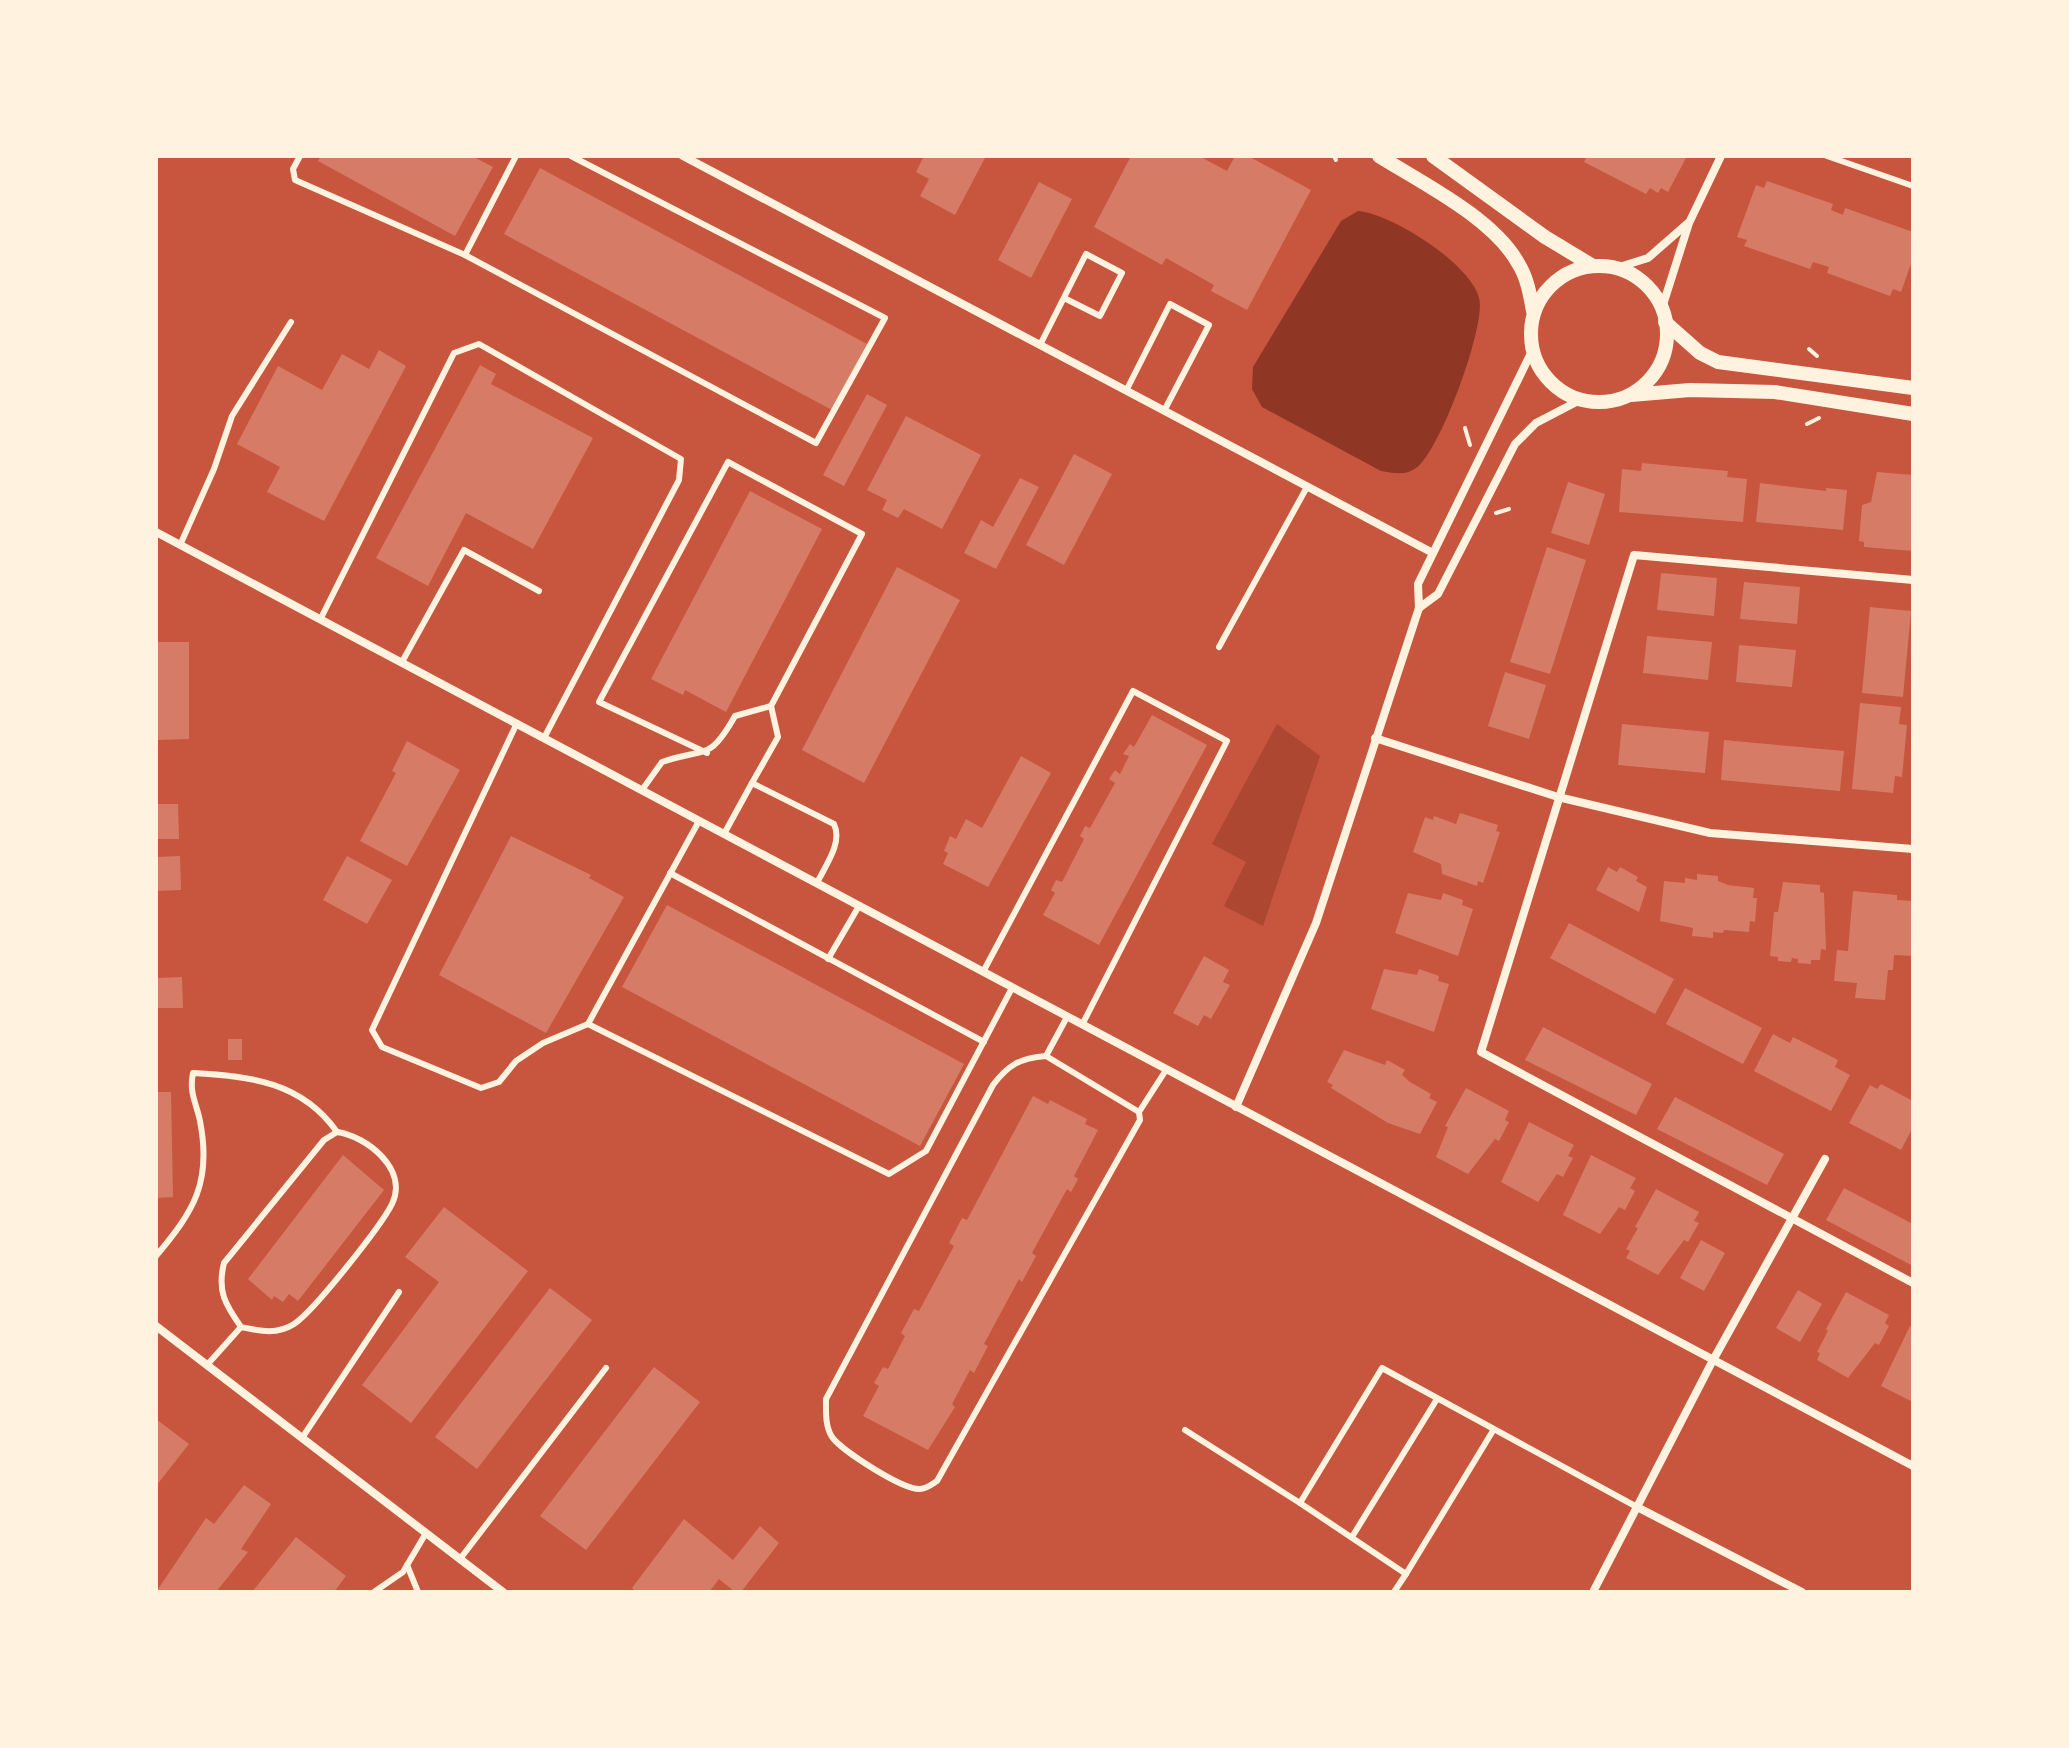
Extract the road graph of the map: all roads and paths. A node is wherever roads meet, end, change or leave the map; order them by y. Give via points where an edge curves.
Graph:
1 (300, 156) edge
2 (516, 156) edge
3 (571, 156) edge
4 (683, 156) edge
5 (1379, 156) edge
6 (1433, 156) edge
7 (1721, 156) edge
8 (1827, 156) edge
9 (1913, 186) edge
10 (1689, 223) junction
11 (465, 255) junction
12 (1593, 266) junction
13 (1616, 268) junction
14 (1064, 298) junction
15 (1533, 311) junction
16 (1663, 315) junction
17 (291, 322) dead end
18 (1040, 345) junction
19 (1533, 349) junction
20 (1913, 388) edge
21 (1126, 391) junction
22 (1631, 395) junction
23 (1582, 399) junction
24 (1164, 411) junction
25 (1913, 414) edge
26 (1307, 487) junction
27 (156, 532) edge
28 (181, 543) junction
29 (1431, 552) junction
30 (1913, 580) edge
31 (539, 591) dead end
32 (1419, 608) junction
33 (321, 618) junction
34 (1219, 647) dead end
35 (402, 662) junction
36 (771, 706) junction
37 (517, 723) junction
38 (544, 738) junction
39 (1375, 738) junction
40 (707, 753) junction
41 (752, 783) junction
42 (642, 790) junction
43 (1558, 797) junction
44 (699, 821) junction
45 (724, 834) junction
46 (1913, 849) edge
47 (670, 873) junction
48 (817, 883) junction
49 (859, 906) junction
50 (828, 959) junction
51 (983, 972) junction
52 (1012, 988) junction
53 (1067, 1017) junction
54 (588, 1024) junction
55 (1082, 1025) junction
56 (984, 1042) junction
57 (1046, 1056) junction
58 (1166, 1070) junction
59 (1236, 1107) junction
60 (1139, 1112) junction
61 (337, 1132) junction
62 (1825, 1159) dead end
63 (1792, 1219) junction
64 (156, 1256) edge
65 (1913, 1283) edge
66 (399, 1292) dead end
67 (156, 1326) edge
68 (241, 1327) junction
69 (1712, 1362) junction
70 (207, 1365) junction
71 (606, 1368) dead end
72 (1437, 1399) junction
73 (1494, 1429) junction
74 (1185, 1430) dead end
75 (302, 1438) junction
76 (1913, 1466) edge
77 (1300, 1503) junction
78 (1637, 1507) junction
79 (426, 1533) junction
80 (1352, 1537) junction
81 (460, 1559) junction
82 (407, 1565) junction
83 (1406, 1574) junction
84 (374, 1592) edge
85 (418, 1592) edge
86 (503, 1592) edge
87 (1394, 1592) edge
88 (1593, 1592) edge
89 (1802, 1592) edge

1 - 11 lane via 293,169 295,180
2 - 11 lane
3 - 11 lane via 885,318 816,443
4 - 18 street
5 - 15 street via 1473,217 1507,246 1524,275
6 - 12 street
7 - 10 street
8 - 9 lane
10 - 13 street via 1648,258
10 - 16 street
12 - 13 street
12 - 15 street via 1556,280
13 - 16 street via 1652,292
14 - 14 lane via 1086,254 1122,273 1100,316
14 - 18 lane
15 - 19 street
16 - 20 street via 1693,348 1718,362
16 - 22 street via 1663,359
17 - 28 lane via 232,416
18 - 21 street
19 - 23 street via 1556,386
19 - 29 street
21 - 24 street
21 - 24 lane via 1170,304 1209,325
22 - 23 street
22 - 25 street via 1761,391
23 - 32 street via 1536,423 1515,444 1438,594
24 - 26 street
26 - 29 street
26 - 34 lane
27 - 28 street
28 - 33 street
29 - 32 street via 1418,584
30 - 43 street via 1634,555
31 - 35 lane via 464,550
32 - 39 street
33 - 35 street
33 - 38 lane via 454,353 479,344 681,459 679,480
35 - 37 street
36 - 40 lane via 735,716
36 - 40 lane via 862,534 728,462 599,702
36 - 41 lane via 778,737
37 - 38 street
37 - 54 lane via 372,1030 382,1047 481,1088 499,1082 516,1061 543,1043
38 - 42 street
39 - 43 street
39 - 59 street via 1316,923
40 - 42 lane via 662,762
41 - 45 lane
41 - 48 lane via 834,824 836,844
42 - 44 street
43 - 46 street via 1710,833
43 - 63 street via 1481,1052
44 - 45 street
44 - 47 lane
45 - 48 street
47 - 50 lane
47 - 54 lane
48 - 49 street
49 - 50 lane
49 - 51 street
50 - 56 lane
51 - 52 street
51 - 55 lane via 1133,691 1227,741
52 - 53 street
52 - 56 lane
53 - 55 street
53 - 57 lane
54 - 56 lane via 889,1174 926,1151
55 - 58 street
57 - 60 lane
57 - 60 lane via 1025,1057 1007,1067 993,1085 826,1399 832,1436 908,1488 923,1489 937,1481 1140,1120
58 - 59 street
58 - 60 lane
59 - 69 street
61 - 64 lane via 302,1095 268,1081 193,1073 190,1090 200,1120 204,1182 180,1228
61 - 68 lane via 324,1140 224,1263 219,1282 223,1301
61 - 68 lane via 357,1135 381,1154 393,1174 393,1202 328,1290 294,1324 268,1333
62 - 63 street
63 - 65 street
63 - 69 street
66 - 75 lane
67 - 70 street
68 - 70 lane
69 - 76 street
69 - 78 street
70 - 75 street
71 - 81 lane
72 - 73 lane
72 - 77 lane via 1382,1368
72 - 80 lane
73 - 78 lane
73 - 83 lane
74 - 77 lane
75 - 79 street
77 - 80 lane
78 - 88 street
78 - 89 street
79 - 81 street
79 - 82 lane
80 - 83 lane
81 - 86 street
82 - 84 lane
82 - 85 lane
83 - 87 lane

